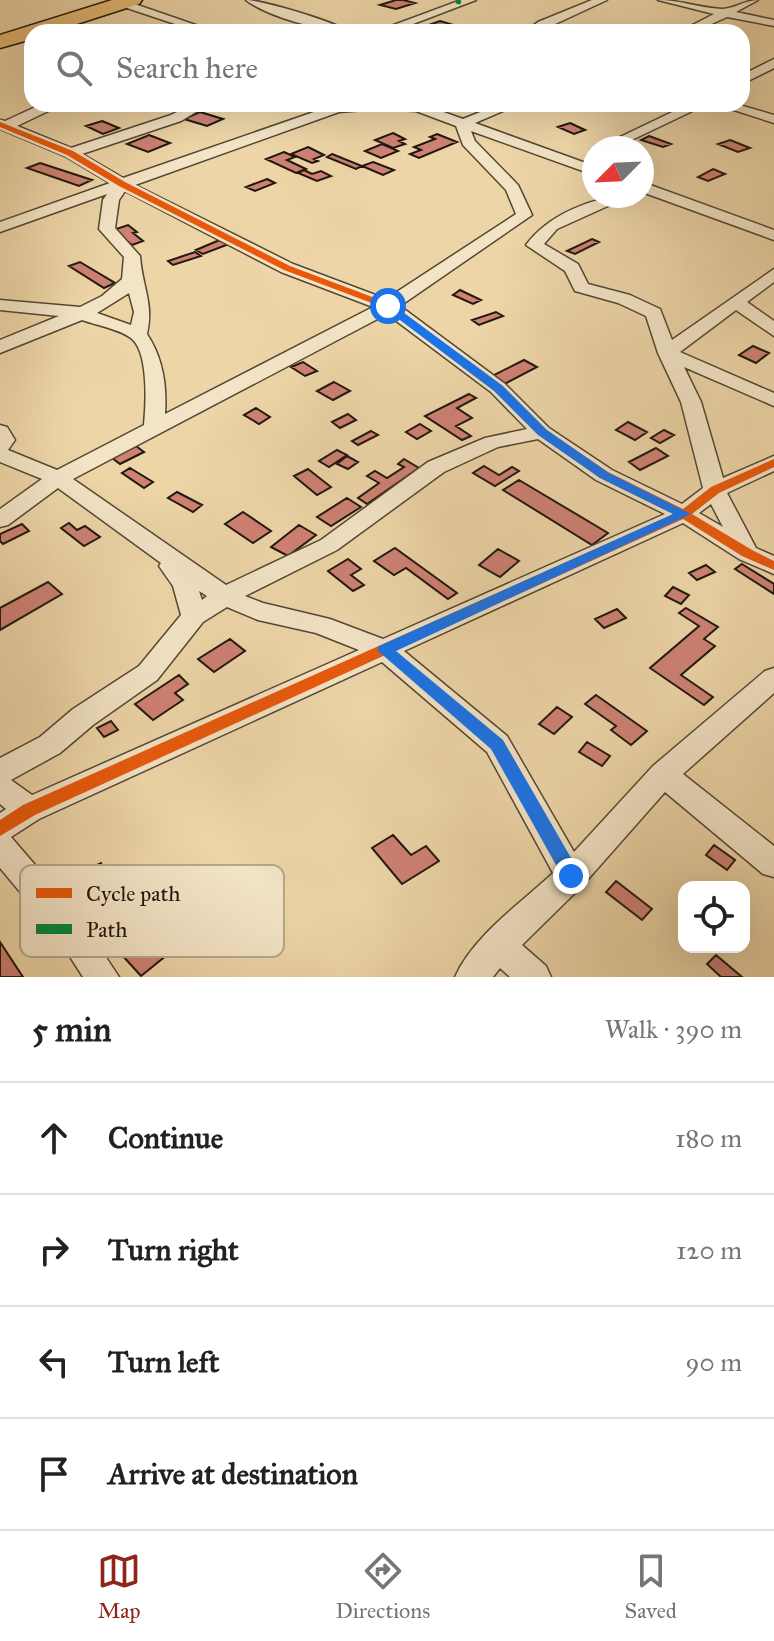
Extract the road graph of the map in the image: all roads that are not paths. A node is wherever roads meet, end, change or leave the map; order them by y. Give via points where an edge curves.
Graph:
1 (151, 0) edge
2 (251, 0) edge
3 (471, 0) edge
4 (602, 0) edge
5 (663, 0) edge
6 (753, 0) edge
7 (123, 3) edge
8 (722, 12) junction
9 (774, 23) edge
10 (52, 24) edge
11 (186, 24) edge
12 (317, 24) edge
13 (404, 24) edge
14 (542, 24) edge
15 (700, 24) edge
16 (24, 33) edge
17 (0, 42) edge
18 (774, 63) edge
19 (750, 76) edge
20 (31, 112) edge
21 (187, 112) edge
22 (322, 112) edge
23 (431, 112) edge
24 (491, 112) edge
25 (683, 112) edge
26 (750, 112) edge
27 (481, 116) junction
28 (774, 119) edge
29 (462, 124) junction
30 (3, 125) edge
31 (630, 136) edge
32 (504, 139) junction
33 (70, 153) junction
34 (582, 158) edge
35 (571, 163) junction
36 (582, 167) edge
37 (122, 184) junction
38 (654, 191) edge
39 (594, 208) edge
40 (524, 215) junction
41 (551, 226) junction
42 (0, 227) edge
43 (774, 235) edge
44 (774, 274) edge
45 (133, 277) junction
46 (737, 303) junction
47 (0, 305) edge
48 (388, 306) junction
49 (81, 313) junction
50 (0, 317) edge
51 (774, 330) edge
52 (138, 334) junction
53 (8, 343) edge
54 (667, 353) junction
55 (774, 400) edge
56 (154, 426) junction
57 (0, 431) edge
58 (542, 432) junction
59 (0, 446) edge
60 (0, 454) edge
61 (774, 463) edge
62 (58, 478) junction
63 (715, 490) junction
64 (684, 514) junction
65 (0, 520) edge
66 (747, 553) junction
67 (162, 554) junction
68 (774, 566) edge
69 (225, 597) junction
70 (194, 616) junction
71 (385, 650) junction
72 (774, 678) edge
73 (0, 772) edge
74 (663, 774) junction
75 (0, 788) edge
76 (29, 810) junction
77 (0, 829) edge
78 (0, 846) edge
79 (774, 864) edge
80 (20, 870) edge
81 (571, 876) junction
82 (499, 945) junction
83 (89, 957) edge
84 (102, 977) edge
85 (472, 977) edge
86 (534, 977) edge

1 - 7 street
2 - 12 street
3 - 13 street
4 - 14 street
5 - 8 street
6 - 8 street
7 - 10 highway
7 - 11 street
8 - 9 street
8 - 15 street
16 - 17 highway
18 - 19 street
20 - 30 street
21 - 33 street
22 - 37 street
23 - 29 street
24 - 27 street
25 - 31 street
26 - 28 street
27 - 29 street
27 - 32 street
29 - 32 street
29 - 40 street via 468,142 513,188
30 - 33 street
32 - 35 street
33 - 37 street
34 - 35 street
35 - 36 street
37 - 42 street
37 - 45 street via 111,200 107,229 132,256
37 - 48 street via 287,268
38 - 43 street
39 - 41 street
40 - 41 street
40 - 48 street
41 - 54 street via 534,245 572,268 581,287 654,313
44 - 46 street
45 - 49 street via 125,289
45 - 52 street via 143,312
46 - 51 street
46 - 54 street via 702,322
47 - 49 street
48 - 56 street
48 - 58 street via 498,388
49 - 52 street
49 - 53 street
50 - 53 street via 14,327
52 - 56 street via 148,350 157,393
54 - 55 street
54 - 63 street via 691,402
56 - 62 street
57 - 59 street via 5,440
58 - 64 street via 604,475
58 - 69 street via 492,442 436,467 329,545
60 - 62 street
61 - 63 street
62 - 65 street
62 - 67 street
63 - 64 street
63 - 66 street
64 - 66 street
64 - 71 street
66 - 68 street
67 - 69 street
67 - 70 street via 185,584
69 - 70 street
69 - 71 street
70 - 73 street via 148,673 50,745
71 - 76 street
71 - 81 street via 497,744
72 - 74 street
74 - 79 street
74 - 81 street
75 - 76 street
76 - 77 street
78 - 80 street
81 - 82 street
82 - 85 street
82 - 86 street
83 - 84 street

